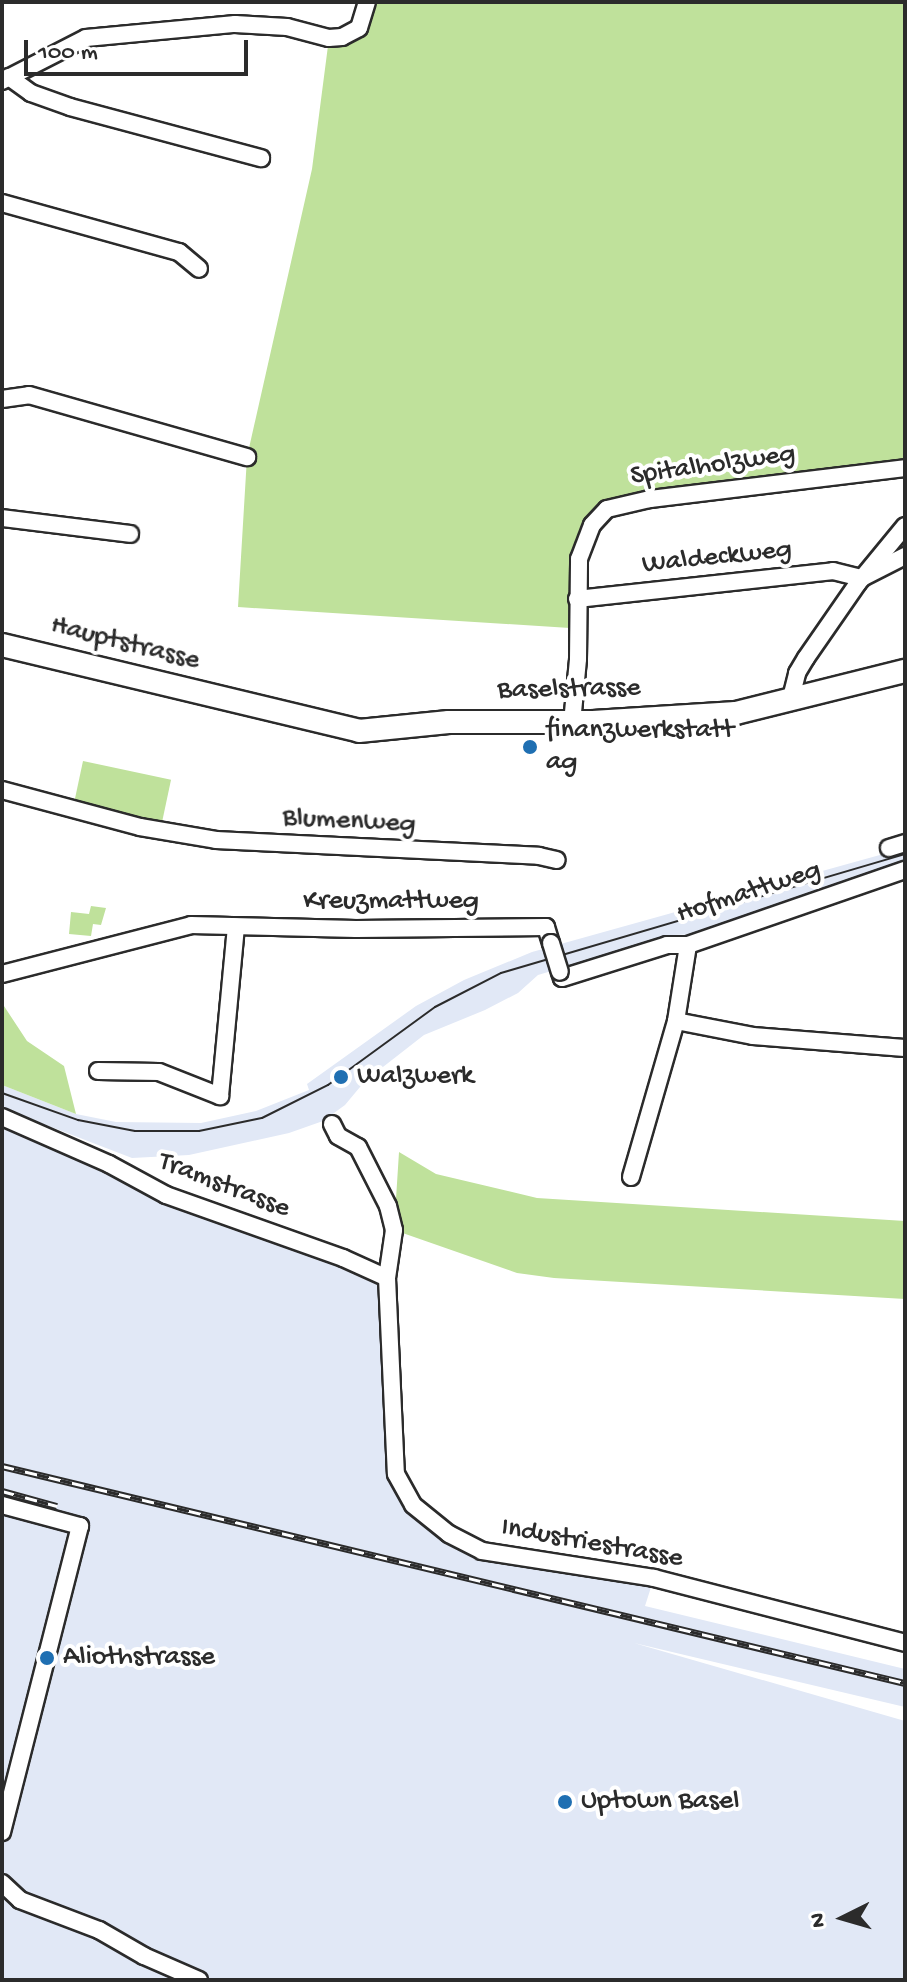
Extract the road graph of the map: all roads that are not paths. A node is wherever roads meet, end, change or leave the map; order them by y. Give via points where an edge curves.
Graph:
1 (367, 2) edge
2 (6, 79) edge
3 (261, 158) dead end
4 (2, 203) edge
5 (199, 269) dead end
6 (2, 396) edge
7 (247, 457) dead end
8 (905, 468) edge
9 (2, 518) edge
10 (905, 526) edge
11 (130, 534) dead end
12 (905, 556) edge
13 (862, 578) junction
14 (577, 599) junction
15 (2, 645) edge
16 (905, 671) edge
17 (233, 701) joint
18 (790, 702) junction
19 (572, 723) junction
20 (2, 790) edge
21 (557, 860) dead end
22 (905, 870) edge
23 (236, 927) junction
24 (688, 945) junction
25 (2, 974) edge
26 (561, 975) joint
27 (676, 1021) junction
28 (905, 1048) edge
29 (98, 1071) dead end
30 (2, 1117) edge
31 (332, 1124) dead end
32 (631, 1177) dead end
33 (387, 1278) junction
34 (2, 1505) edge
35 (905, 1643) edge
36 (2, 1832) edge
37 (2, 1883) edge
38 (199, 1980) edge

1 - 2 street via 359,28 342,37 235,24 86,38
2 - 3 street via 70,107
4 - 5 street via 179,252
6 - 7 street via 29,395
8 - 14 street, Spitalholzweg via 650,499 607,509 584,542
9 - 11 street
10 - 13 street
12 - 13 street
13 - 14 street, Waldeckweg via 833,571
13 - 18 street via 797,673
14 - 19 street, Spitalholzweg
15 - 17 main road, Hauptstrasse
16 - 18 main road, Baselstrasse
17 - 19 main road, Baselstrasse via 359,731 473,721
18 - 19 main road, Baselstrasse via 736,713
20 - 21 street, Blumenweg via 140,827 246,843
22 - 24 street, Hofmattweg
23 - 25 street, Kreuzmattweg via 191,925
23 - 26 street, Kreuzmattweg, bridge via 549,935
23 - 29 street via 220,1096 159,1072
24 - 26 street, Hofmattweg via 667,945
24 - 27 street
27 - 28 street via 753,1036
27 - 32 street
30 - 33 street, Tramstrasse via 166,1195
31 - 33 street, Industriestrasse via 338,1136 358,1147 388,1206 394,1230
33 - 35 street, Industriestrasse via 396,1474 413,1505 449,1534 482,1551 654,1578
34 - 36 street via 80,1526
37 - 38 street via 20,1900 99,1930

